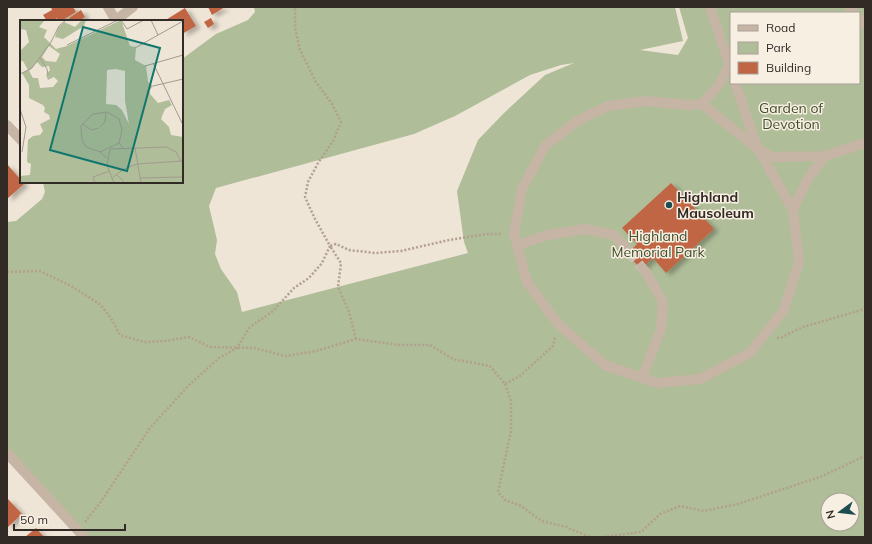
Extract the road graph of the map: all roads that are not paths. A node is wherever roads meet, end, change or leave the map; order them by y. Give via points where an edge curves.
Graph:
1 (108, 7) edge
2 (133, 7) edge
3 (710, 7) edge
4 (116, 20) edge
5 (730, 67) edge
6 (735, 84) edge
7 (702, 104) junction
8 (7, 125) edge
9 (20, 139) edge
10 (865, 143) edge
11 (758, 149) junction
12 (825, 156) junction
13 (793, 210) junction
14 (517, 245) junction
15 (629, 252) tunnel mouth
16 (642, 268) tunnel mouth
17 (642, 378) junction
18 (7, 453) edge
19 (81, 534) edge

1 - 4 street
2 - 4 street
3 - 5 street
5 - 7 street via 720,85
6 - 11 street
7 - 11 street
7 - 14 street via 645,101 608,106 577,121 545,146 522,189 514,234
8 - 9 street
10 - 12 street
11 - 12 street via 773,157
11 - 13 street
12 - 13 street via 807,180
13 - 17 street via 799,262 784,310 750,353 700,379 656,383
14 - 15 street via 548,235 585,229 614,235
14 - 17 street via 527,282 559,325 605,365
16 - 17 street via 663,302 660,329
18 - 19 street

